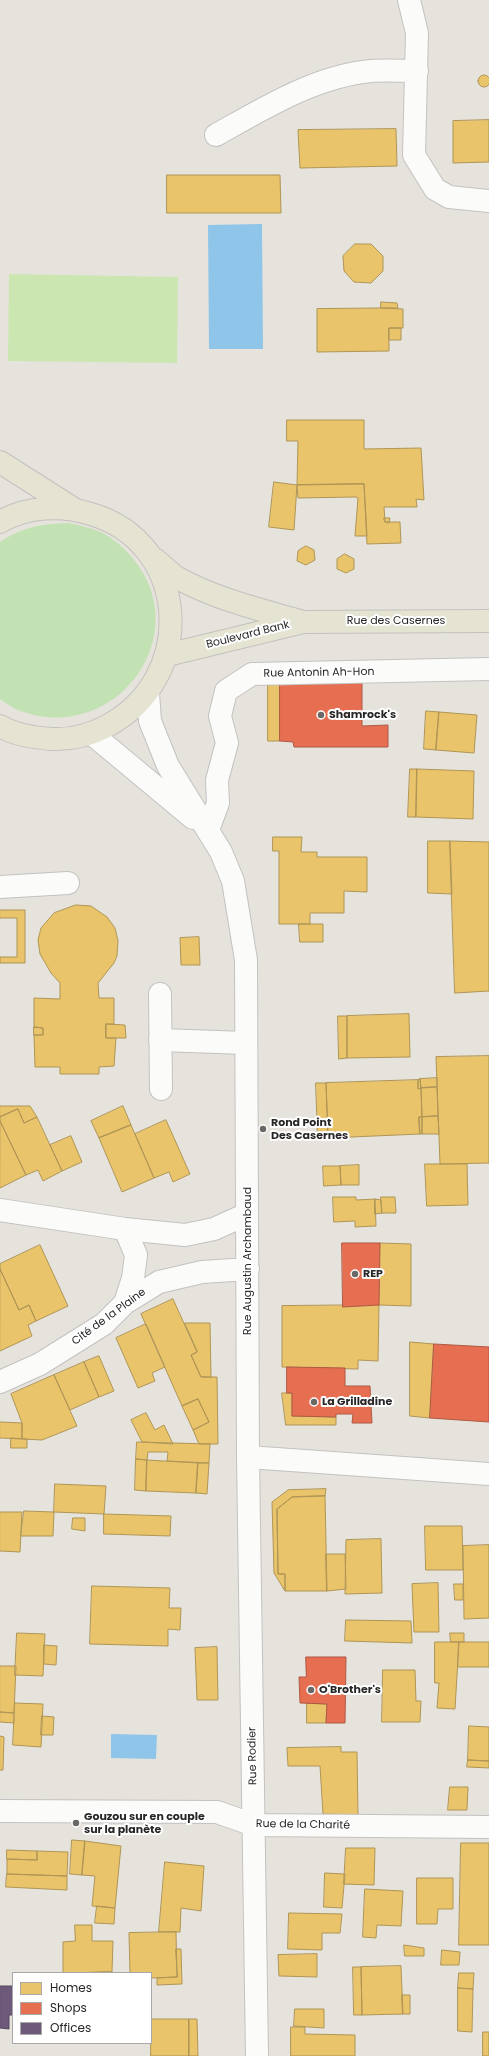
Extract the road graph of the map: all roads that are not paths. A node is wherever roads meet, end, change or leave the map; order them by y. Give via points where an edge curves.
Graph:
1 (409, 0) edge
2 (417, 71) junction
3 (216, 134) dead end
4 (489, 201) edge
5 (0, 462) edge
6 (74, 509) junction
7 (0, 522) edge
8 (149, 555) junction
9 (489, 621) edge
10 (303, 622) junction
11 (167, 655) junction
12 (489, 670) edge
13 (148, 693) junction
14 (0, 726) edge
15 (92, 734) junction
16 (208, 830) junction
17 (68, 883) dead end
18 (0, 887) edge
19 (160, 994) dead end
20 (160, 1040) junction
21 (246, 1043) junction
22 (161, 1089) dead end
23 (0, 1210) edge
24 (247, 1214) junction
25 (125, 1229) junction
26 (248, 1269) junction
27 (125, 1303) junction
28 (0, 1382) edge
29 (248, 1457) junction
30 (489, 1474) edge
31 (0, 1811) edge
32 (254, 1825) junction
33 (489, 1827) edge
34 (257, 2056) edge

1 - 2 street via 417,33
2 - 3 street via 371,71 335,78 283,99
2 - 4 street via 414,156 435,189 449,197
5 - 6 main road
6 - 7 main road via 40,508
6 - 8 main road via 103,517 129,533
8 - 10 main road, Boulevard Bank via 176,576 215,595 234,603
8 - 11 main road via 166,586 172,620
9 - 10 main road, Rue des Casernes
10 - 11 main road, Boulevard Bank
11 - 13 main road
12 - 16 street, Rue Antonin Ah-Hon via 252,674 226,691 220,716 227,743 217,780 218,804
13 - 15 main road via 123,718
13 - 16 street, Rue Augustin Archambaud via 150,721 168,766
14 - 15 main road via 34,738 64,740
15 - 16 street, Rue Augustin Archambaud
16 - 21 street, Rue Augustin Archambaud via 221,852 234,889 246,960
17 - 18 street
19 - 20 street
20 - 21 street
20 - 22 street
21 - 24 street, Rue Augustin Archambaud
23 - 25 street
24 - 25 street via 214,1229 185,1236
24 - 26 street, Rue Augustin Archambaud
25 - 27 street via 136,1255 133,1278
26 - 27 street, Cité de la Plaine via 202,1272 159,1282
26 - 29 street, Rue Augustin Archambaud
27 - 28 street, Cité de la Plaine via 104,1324 40,1364
29 - 30 street
29 - 32 street, Rue Rodier
31 - 32 street, Rue de la Charité via 217,1812
32 - 33 street, Rue de la Charité
32 - 34 street, Rue Rodier

